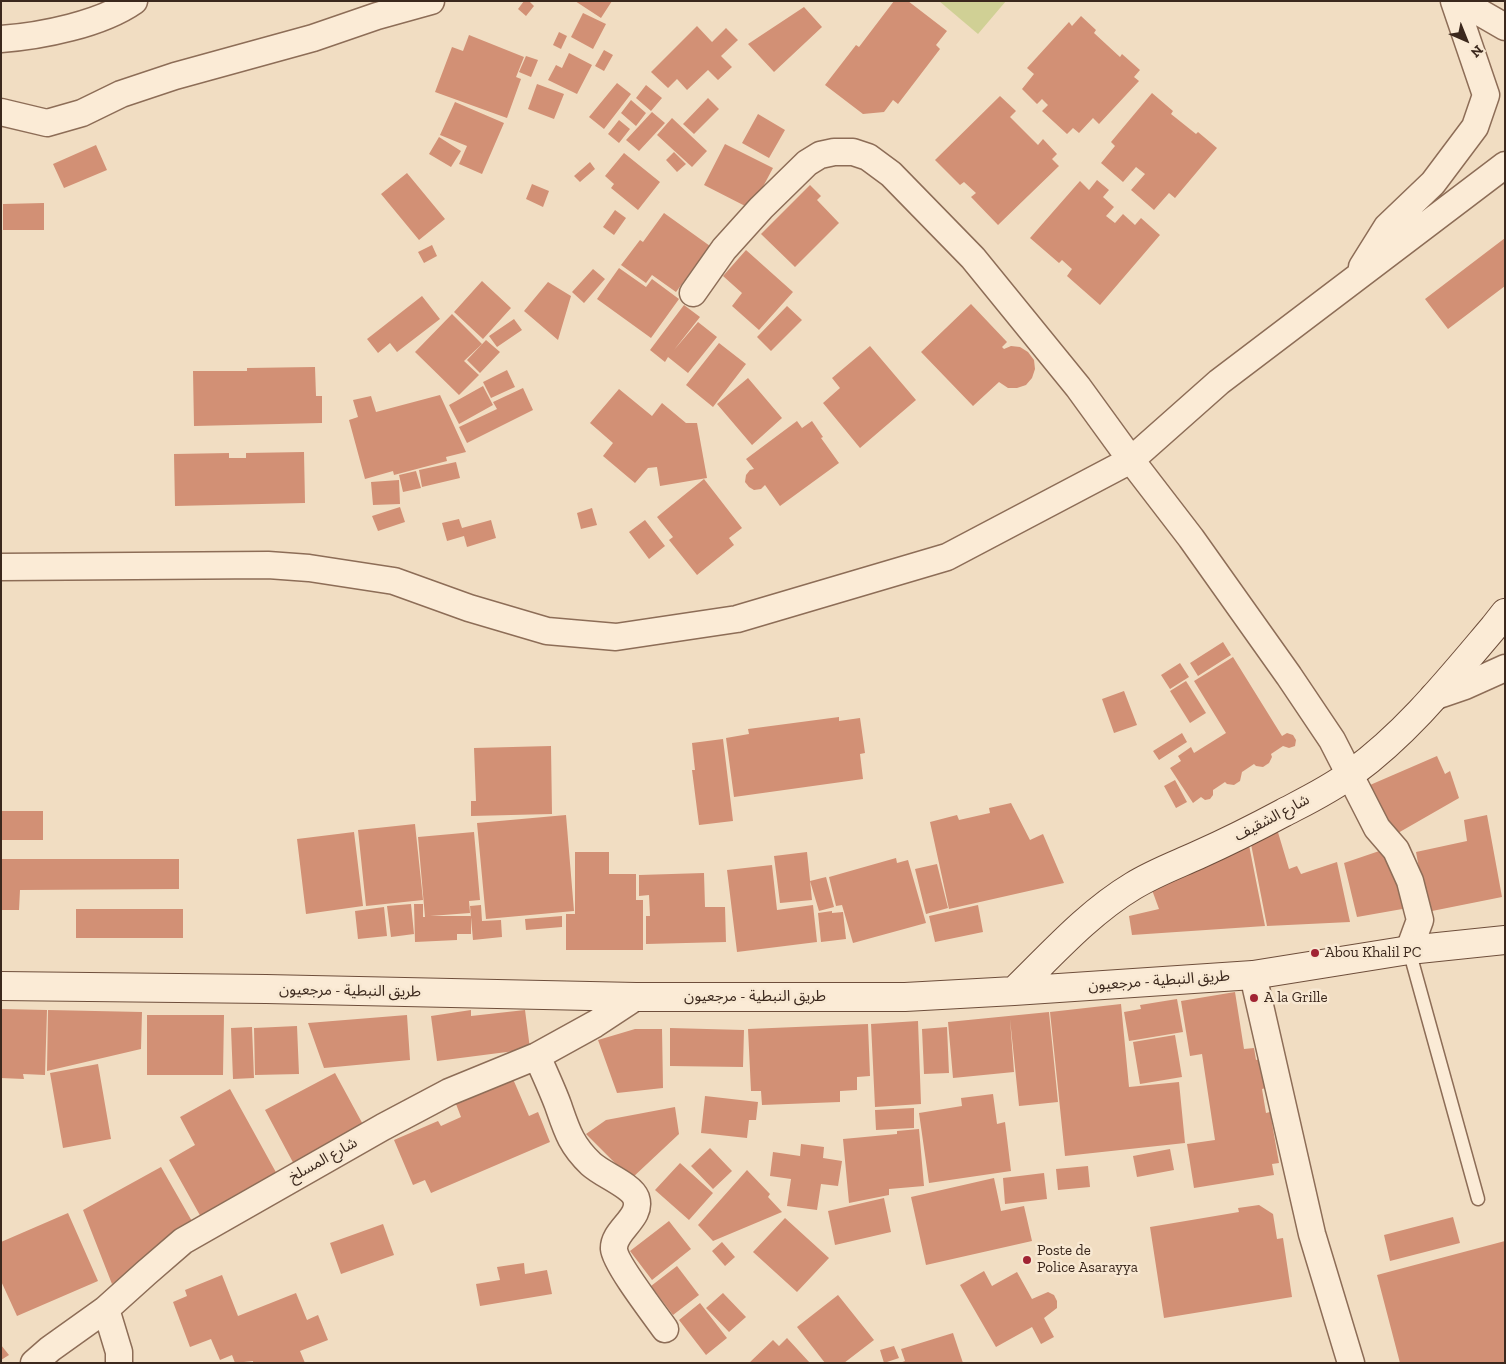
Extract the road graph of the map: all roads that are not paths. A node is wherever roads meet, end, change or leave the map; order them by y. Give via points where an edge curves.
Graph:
1 (134, 1) edge
2 (431, 1) edge
3 (1454, 1) edge
4 (1460, 1) edge
5 (1505, 27) edge
6 (1, 39) edge
7 (1496, 96) edge
8 (1, 112) edge
9 (1505, 165) edge
10 (1355, 280) junction
11 (693, 293) dead end
12 (1131, 460) junction
13 (1, 567) edge
14 (1505, 613) edge
15 (1505, 668) edge
16 (1433, 697) junction
17 (1350, 774) junction
18 (1505, 940) edge
19 (1409, 950) junction
20 (1252, 975) junction
21 (1, 986) edge
22 (1014, 991) junction
23 (636, 997) junction
24 (537, 1056) junction
25 (1478, 1199) dead end
26 (106, 1309) junction
27 (665, 1329) dead end
28 (34, 1363) edge
29 (119, 1363) edge
30 (1351, 1363) edge

1 - 6 street via 120,11 74,26
2 - 8 street via 175,76 121,94 82,114 48,123
3 - 7 street
4 - 5 street
7 - 10 street via 1433,183 1387,227
9 - 10 street
10 - 12 street via 1219,382
11 - 12 street via 724,249 760,208 807,163 820,155 834,152 853,152 868,157 891,174 972,258 1078,387
12 - 13 street via 947,557 737,619 616,637 547,631 394,582 309,568 268,565
12 - 17 street via 1289,676 1332,740
14 - 16 main road, شارع الشقيف
15 - 16 street
16 - 17 main road, شارع الشقيف via 1387,746
17 - 19 street via 1378,828 1396,850 1410,881 1420,920
17 - 22 main road, شارع الشقيف via 1241,835 1131,886 1066,940
18 - 19 main road, طريق النبطية - مرجعيون
19 - 20 main road, طريق النبطية - مرجعيون
19 - 25 lane
20 - 22 main road, طريق النبطية - مرجعيون
20 - 30 street via 1312,1234
21 - 23 main road, طريق النبطية - مرجعيون
22 - 23 main road, طريق النبطية - مرجعيون via 905,997
23 - 24 street, شارع المسلخ
24 - 26 street, شارع المسلخ via 449,1092 222,1218 183,1241
24 - 27 street via 567,1133 577,1150 636,1197 638,1207 616,1240 614,1249 623,1268
26 - 28 street, شارع المسلخ
26 - 29 street via 119,1352

